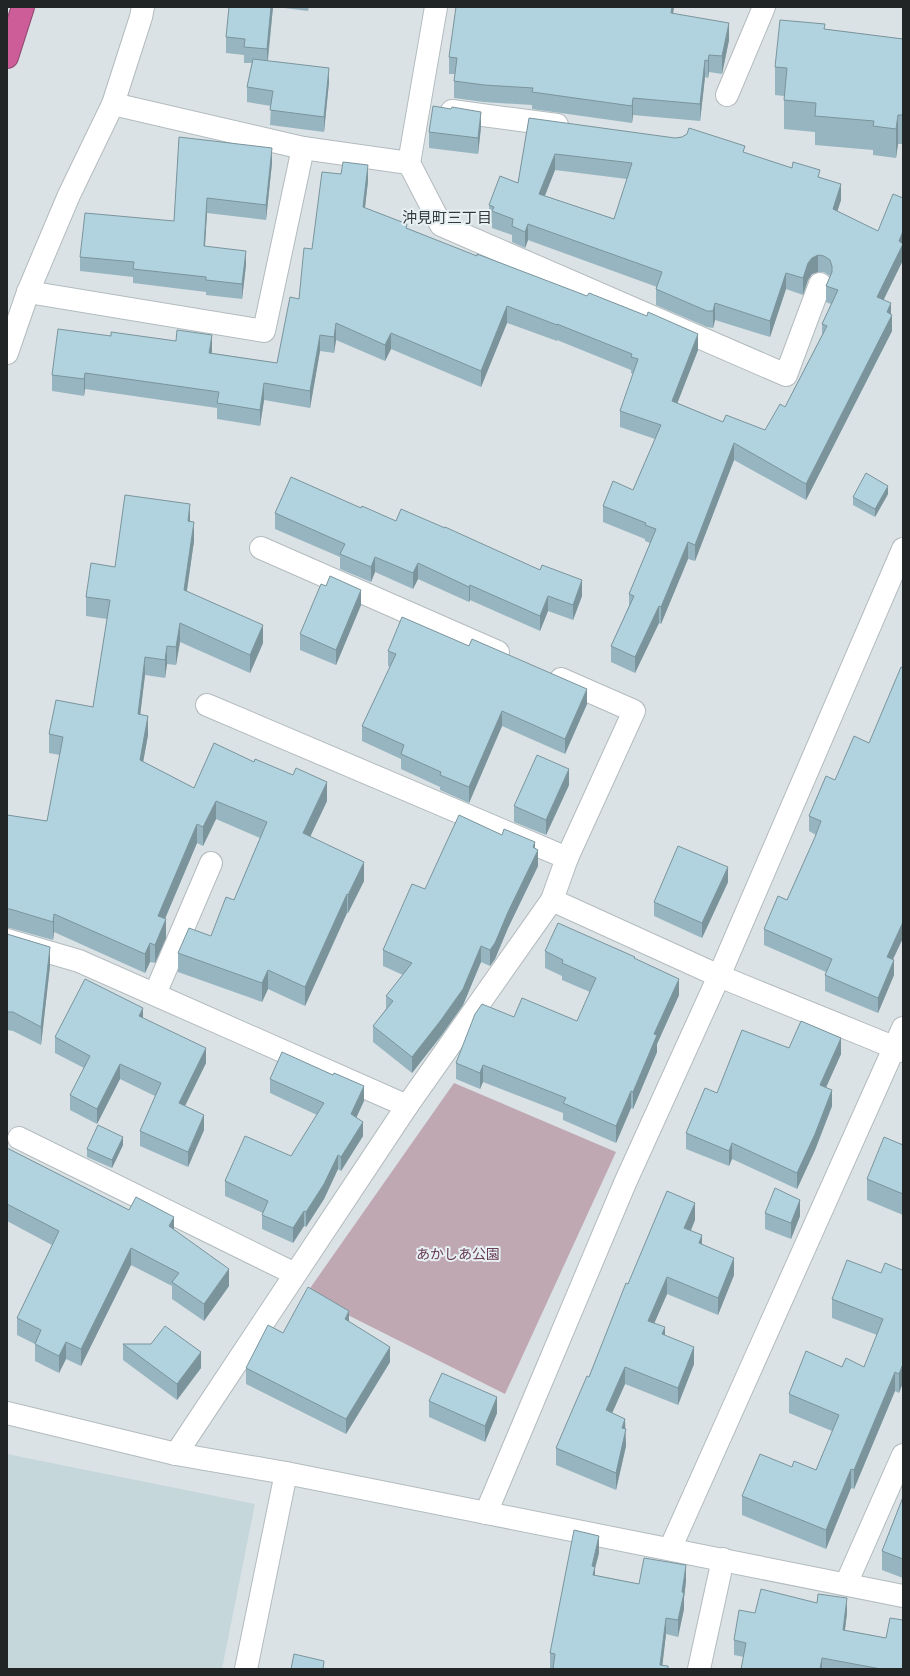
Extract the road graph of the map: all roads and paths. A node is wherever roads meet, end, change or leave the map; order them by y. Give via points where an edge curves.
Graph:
1 (23, 7) edge
2 (143, 7) edge
3 (436, 7) edge
4 (764, 7) edge
5 (7, 57) edge
6 (727, 95) dead end
7 (113, 104) junction
8 (419, 106) junction
9 (575, 128) edge
10 (303, 148) junction
11 (409, 163) junction
12 (820, 284) dead end
13 (28, 292) junction
14 (7, 353) edge
15 (261, 548) dead end
16 (903, 549) edge
17 (517, 660) edge
18 (546, 673) edge
19 (207, 705) dead end
20 (567, 858) junction
21 (211, 863) dead end
22 (552, 900) junction
23 (7, 940) edge
24 (719, 976) junction
25 (155, 994) junction
26 (900, 1042) edge
27 (407, 1106) junction
28 (18, 1138) dead end
29 (295, 1274) junction
30 (7, 1414) edge
31 (176, 1454) junction
32 (903, 1455) edge
33 (286, 1473) junction
34 (486, 1512) junction
35 (670, 1549) junction
36 (723, 1559) junction
37 (846, 1584) junction
38 (903, 1596) edge
39 (246, 1669) edge
40 (699, 1669) edge

1 - 5 highway
2 - 7 street
3 - 8 street
4 - 6 street
7 - 10 street
7 - 13 street via 69,195
8 - 9 street
8 - 11 street
10 - 11 street
10 - 13 street via 264,331
11 - 12 street via 441,225 786,375
13 - 14 street
15 - 17 street
16 - 24 street
18 - 20 street via 634,711
19 - 20 street
20 - 22 street
21 - 25 street
22 - 24 street
22 - 27 street
23 - 25 street via 79,961
24 - 26 street
24 - 34 street via 625,1182
25 - 27 street
26 - 35 street
27 - 29 street
28 - 29 street
29 - 31 street
30 - 31 street
31 - 33 street
32 - 37 street
33 - 34 street
33 - 39 street
34 - 35 street
35 - 36 street
36 - 37 street
36 - 40 street
37 - 38 street

